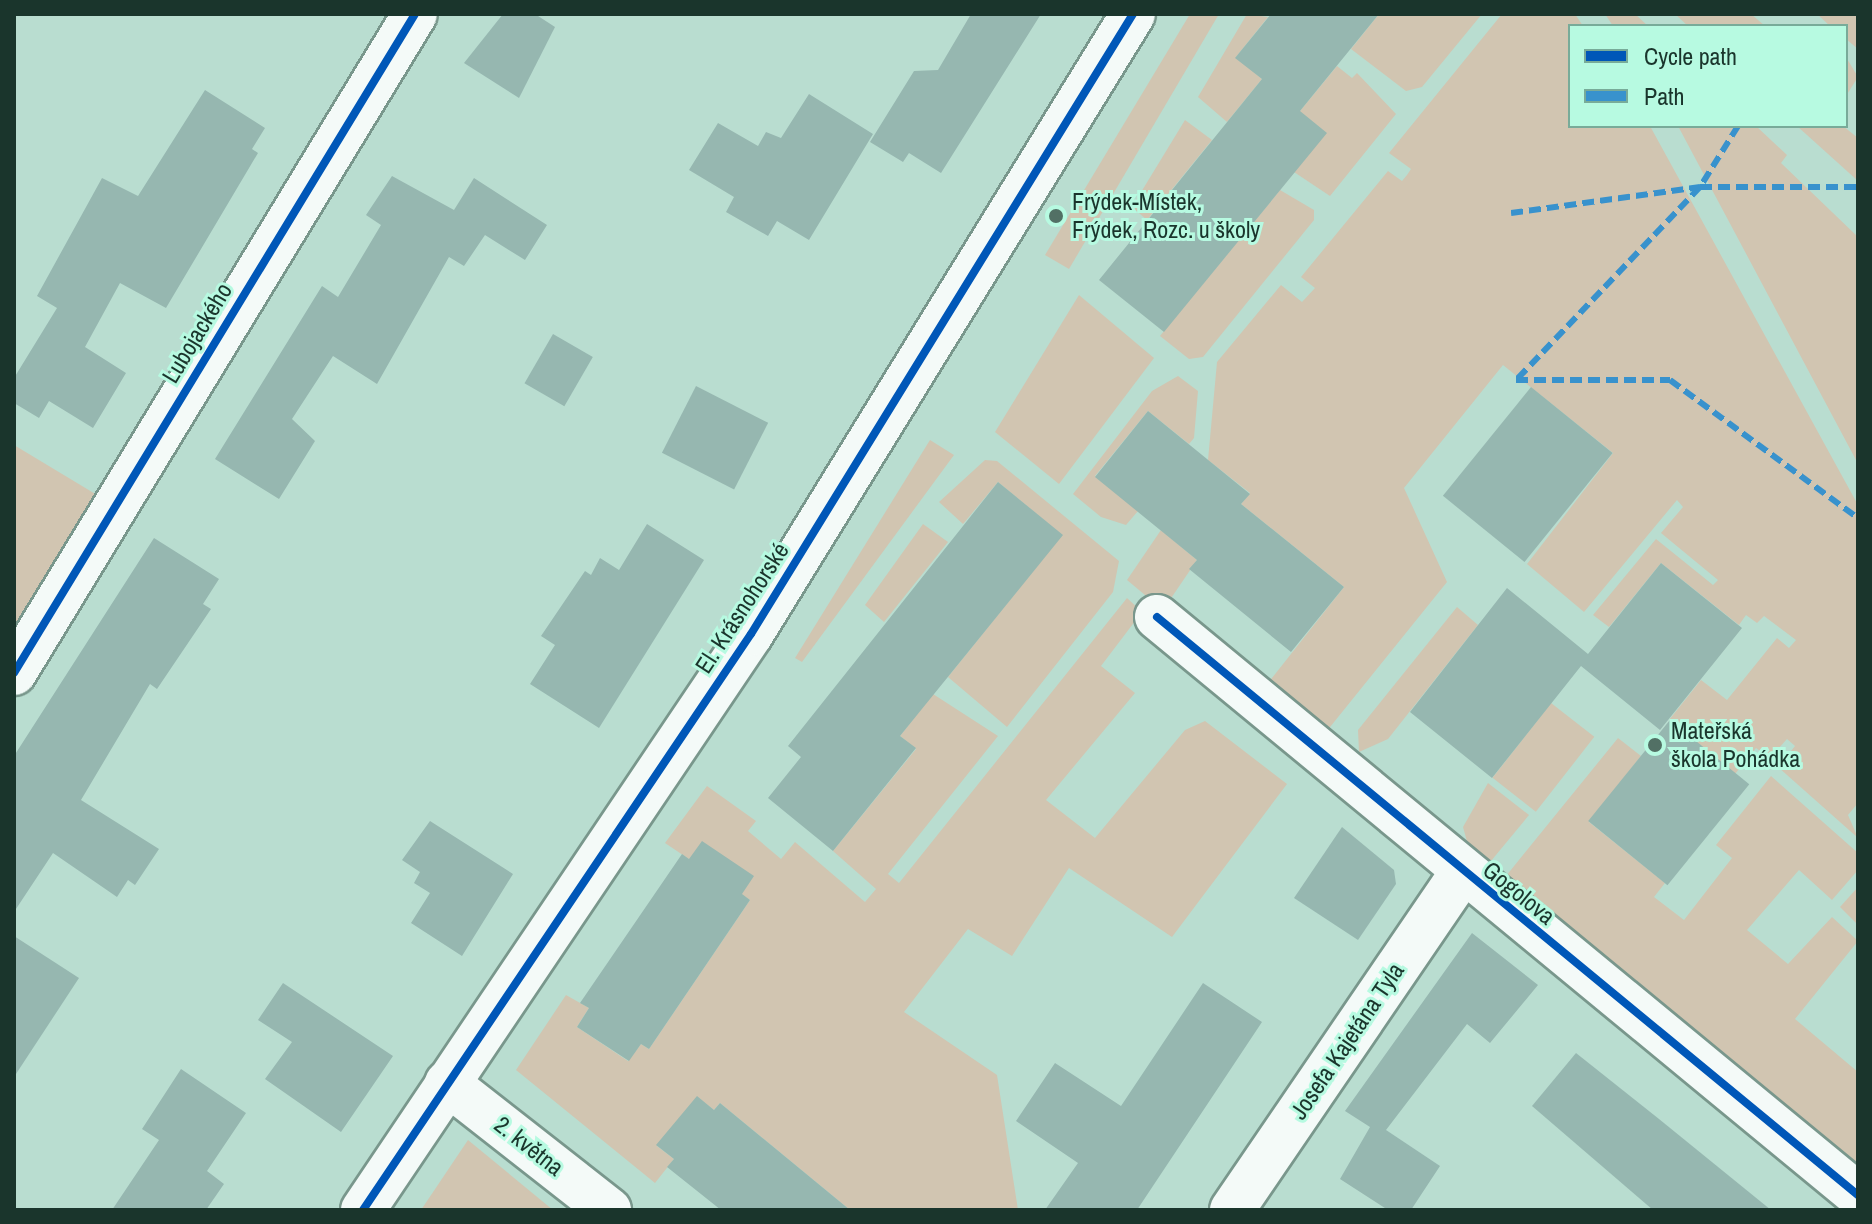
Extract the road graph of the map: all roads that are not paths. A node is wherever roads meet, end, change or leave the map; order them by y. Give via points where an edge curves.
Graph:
1 (415, 14) edge
2 (1133, 14) edge
3 (1157, 617) dead end
4 (14, 673) edge
5 (1463, 872) junction
6 (447, 1083) junction
7 (1858, 1195) edge
8 (363, 1210) edge
9 (609, 1210) edge
10 (1232, 1210) edge

1 - 4 street, Lubojackého
2 - 6 street, El. Krásnohorské via 774,598
3 - 5 street, Gogolova
5 - 7 street, Gogolova
5 - 10 street, Josefa Kajetána Tyla
6 - 8 street, El. Krásnohorské
6 - 9 street, 2. května

